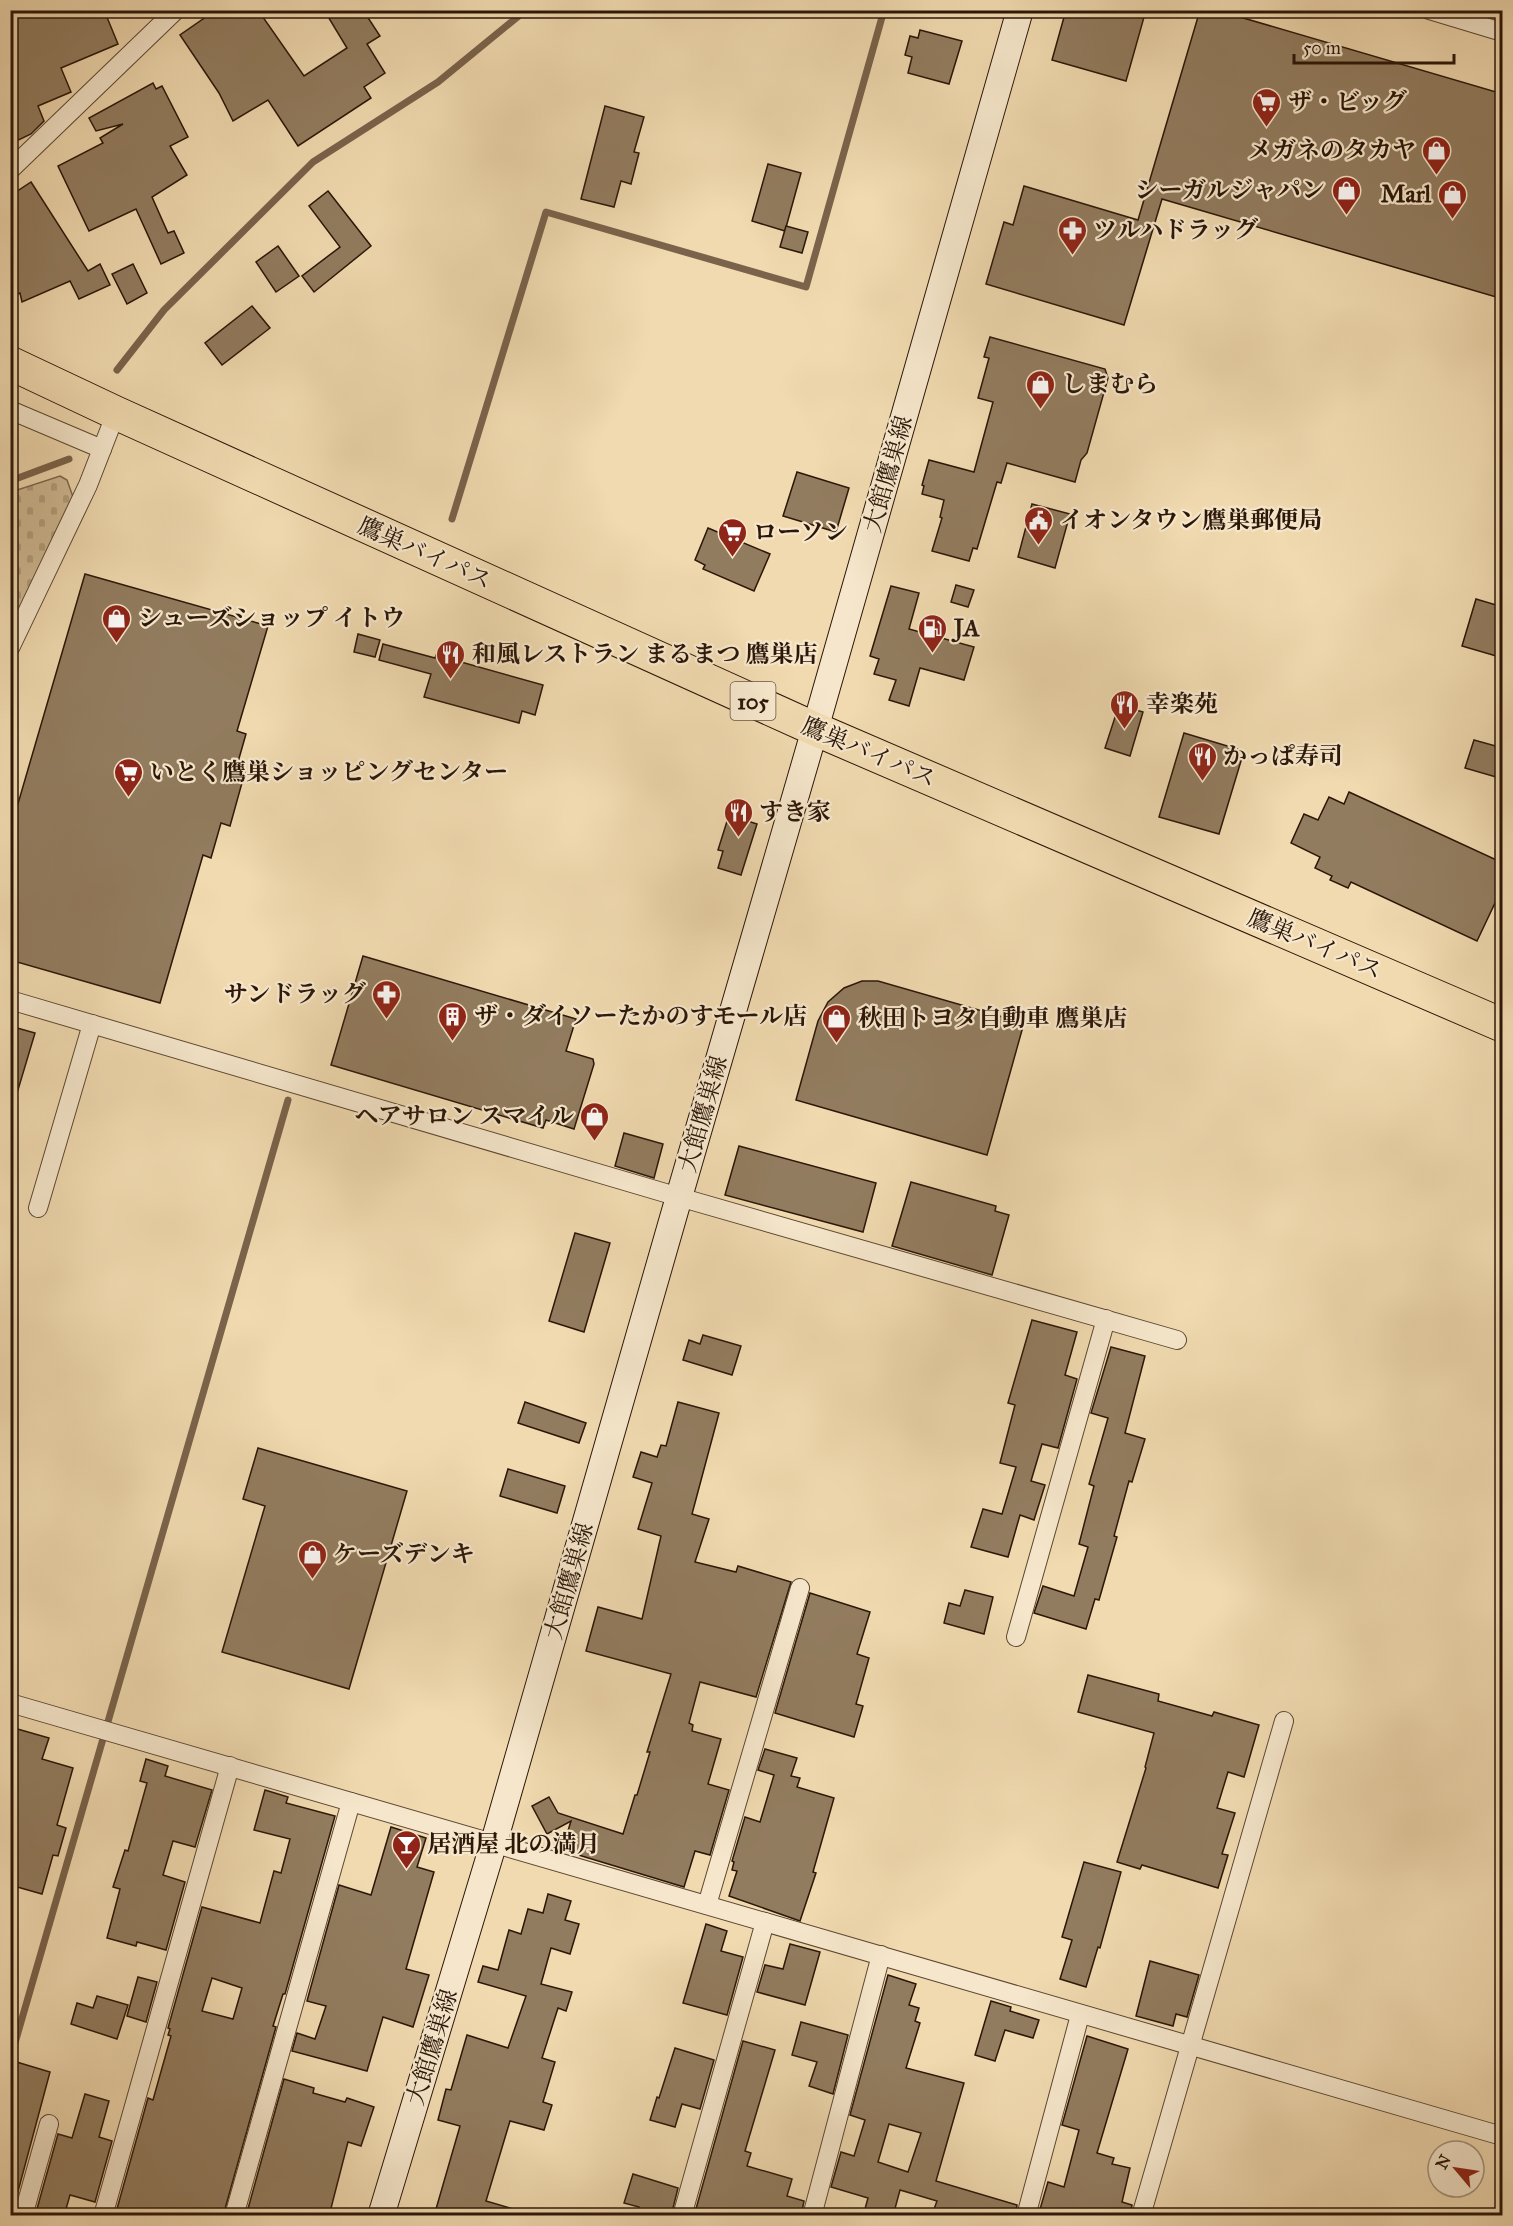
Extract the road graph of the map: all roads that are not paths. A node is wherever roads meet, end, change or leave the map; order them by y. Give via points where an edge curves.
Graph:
1 (1020, 10) edge
2 (1429, 10) edge
3 (171, 12) edge
4 (1503, 32) edge
5 (10, 170) edge
6 (10, 363) edge
7 (10, 410) edge
8 (116, 413) junction
9 (102, 449) junction
10 (10, 648) edge
11 (815, 729) junction
12 (10, 1000) edge
13 (92, 1024) junction
14 (1503, 1024) edge
15 (679, 1197) junction
16 (38, 1208) dead end
17 (1106, 1320) junction
18 (1177, 1340) dead end
19 (800, 1588) dead end
20 (1016, 1637) dead end
21 (10, 1704) edge
22 (1284, 1721) dead end
23 (230, 1766) junction
24 (351, 1802) junction
25 (494, 1842) junction
26 (707, 1905) junction
27 (765, 1922) junction
28 (881, 1955) junction
29 (1080, 2015) junction
30 (1190, 2047) junction
31 (49, 2124) dead end
32 (1503, 2136) edge
33 (23, 2216) edge
34 (102, 2216) edge
35 (234, 2216) edge
36 (381, 2216) edge
37 (682, 2216) edge
38 (812, 2216) edge
39 (1026, 2216) edge
40 (1141, 2216) edge

1 - 11 main road, 大館鷹巣線
2 - 4 street
3 - 5 street
6 - 8 highway, 鷹巣バイパス / 105
7 - 9 street
8 - 9 street
8 - 11 highway, 鷹巣バイパス / 105
9 - 10 street
11 - 14 highway, 鷹巣バイパス / 105
11 - 15 main road, 大館鷹巣線
12 - 13 street
13 - 15 street
13 - 16 street
15 - 17 street
15 - 25 main road, 大館鷹巣線
17 - 18 street
17 - 20 street
19 - 26 street
21 - 23 street
22 - 30 street
23 - 24 street
23 - 34 street
24 - 25 street
24 - 35 street
25 - 26 street
25 - 36 main road, 大館鷹巣線
26 - 27 street
27 - 28 street
27 - 37 street
28 - 29 street
28 - 38 street
29 - 30 street
29 - 39 street
30 - 32 street
30 - 40 street
31 - 33 street

